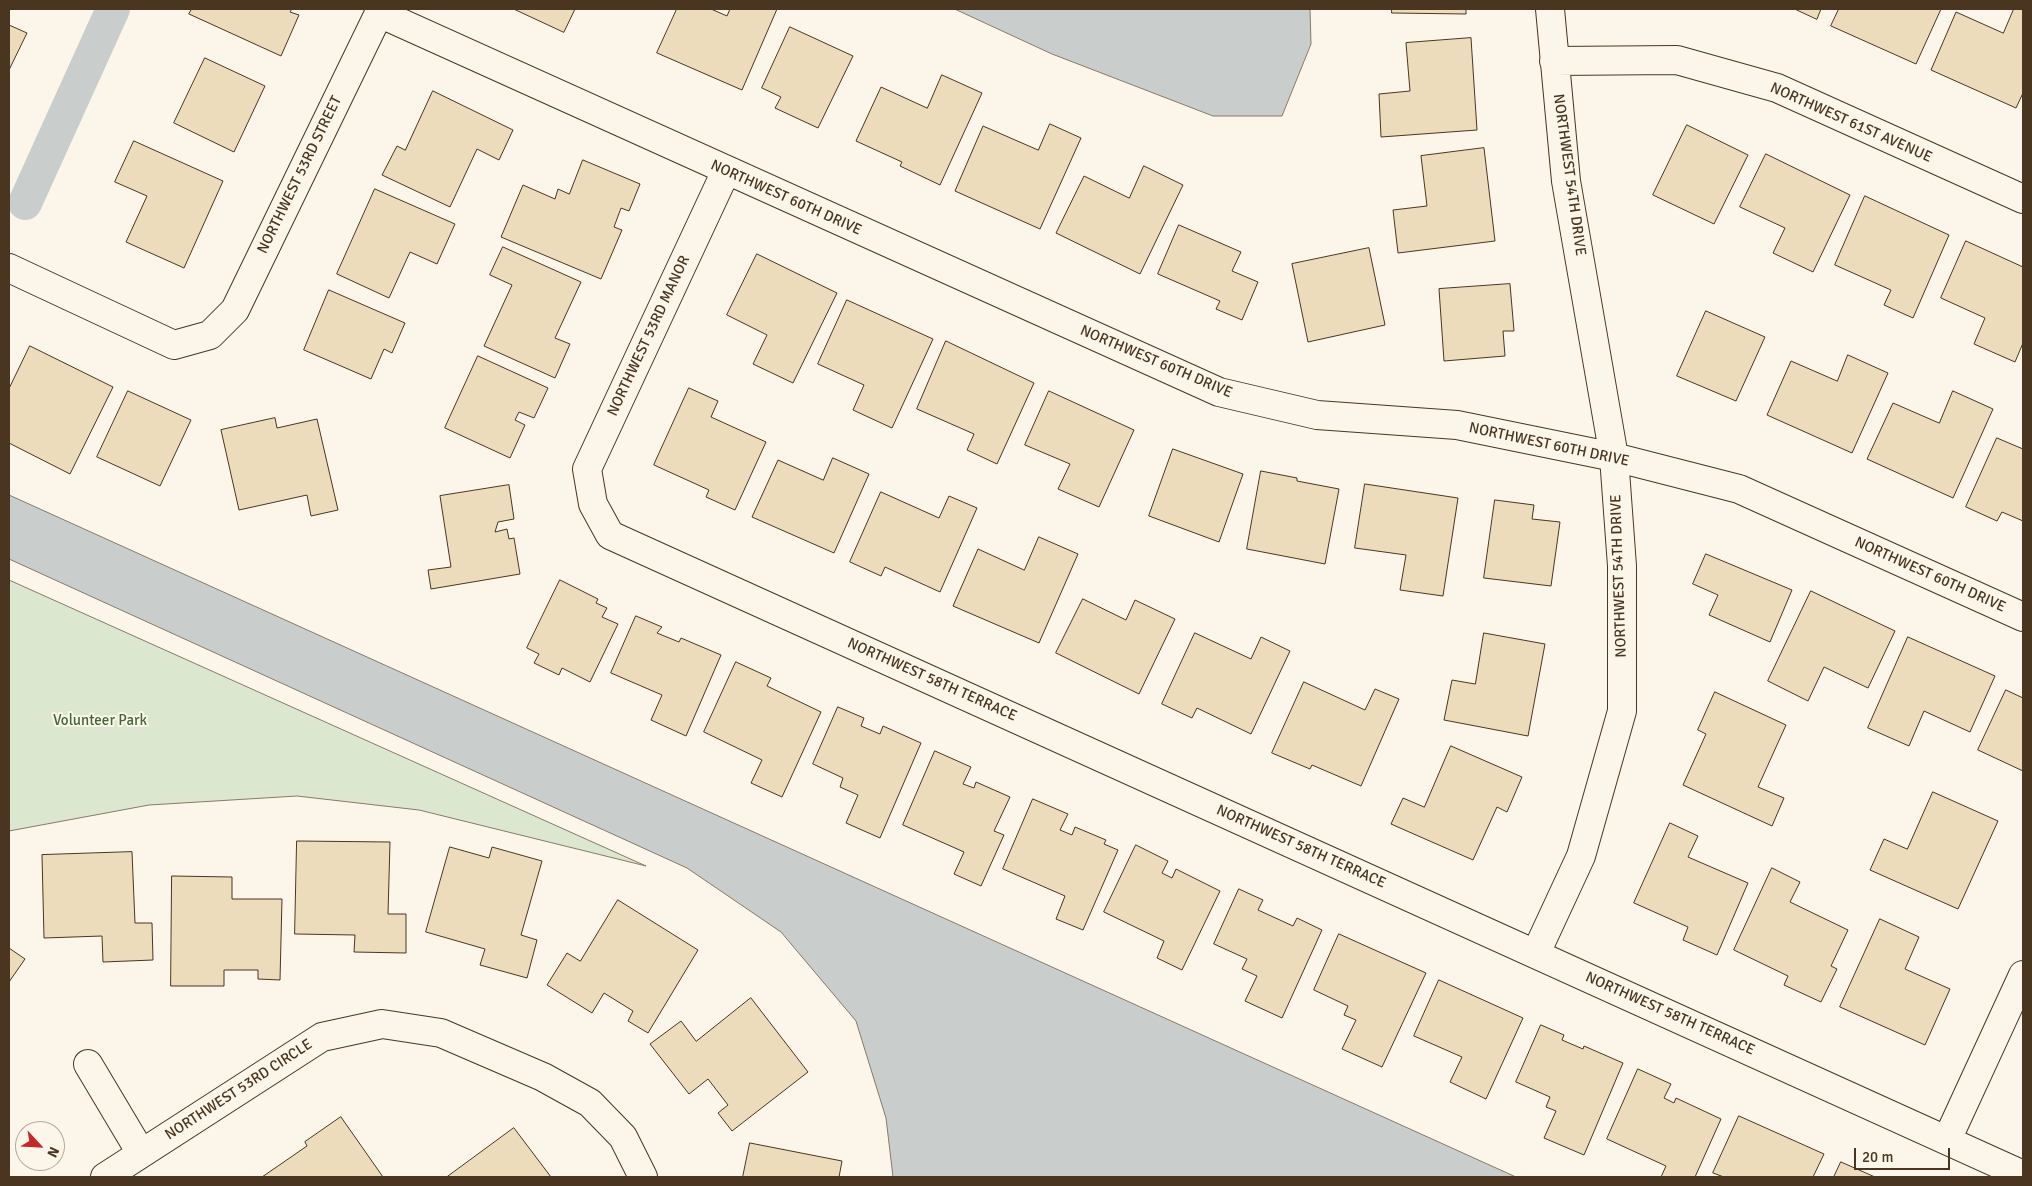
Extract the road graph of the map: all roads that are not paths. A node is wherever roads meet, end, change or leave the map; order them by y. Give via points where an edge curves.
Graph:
1 (1550, 9) edge
2 (380, 11) edge
3 (1554, 61) junction
4 (726, 171) junction
5 (2023, 200) edge
6 (9, 268) edge
7 (1614, 457) junction
8 (593, 504) joint
9 (2023, 617) edge
10 (1536, 953) junction
11 (2023, 975) edge
12 (88, 1064) dead end
13 (1946, 1140) junction
14 (141, 1153) junction
15 (2023, 1175) edge
16 (105, 1177) edge
17 (643, 1177) edge

1 - 3 street, NORTHWEST 54TH DRIVE
2 - 4 street, NORTHWEST 60TH DRIVE
2 - 6 street, NORTHWEST 53RD STREET via 235,310 210,335 174,345
3 - 5 street, NORTHWEST 61ST AVENUE via 1677,60 1777,88
3 - 7 street, NORTHWEST 54TH DRIVE via 1566,181
4 - 7 street, NORTHWEST 60TH DRIVE via 1220,392 1317,415 1457,425
4 - 8 street, NORTHWEST 53RD MANOR via 586,469
7 - 9 street, NORTHWEST 60TH DRIVE via 1739,489
7 - 10 street, NORTHWEST 54TH DRIVE via 1622,566 1622,711 1581,856
8 - 10 street, NORTHWEST 58TH TERRACE via 610,535
10 - 13 street, NORTHWEST 58TH TERRACE
11 - 13 street
12 - 14 street
13 - 15 street, NORTHWEST 58TH TERRACE
14 - 16 street, NORTHWEST 53RD CIRCLE
14 - 17 street, NORTHWEST 53RD CIRCLE via 322,1037 382,1024 441,1033 543,1076 590,1102 623,1137

